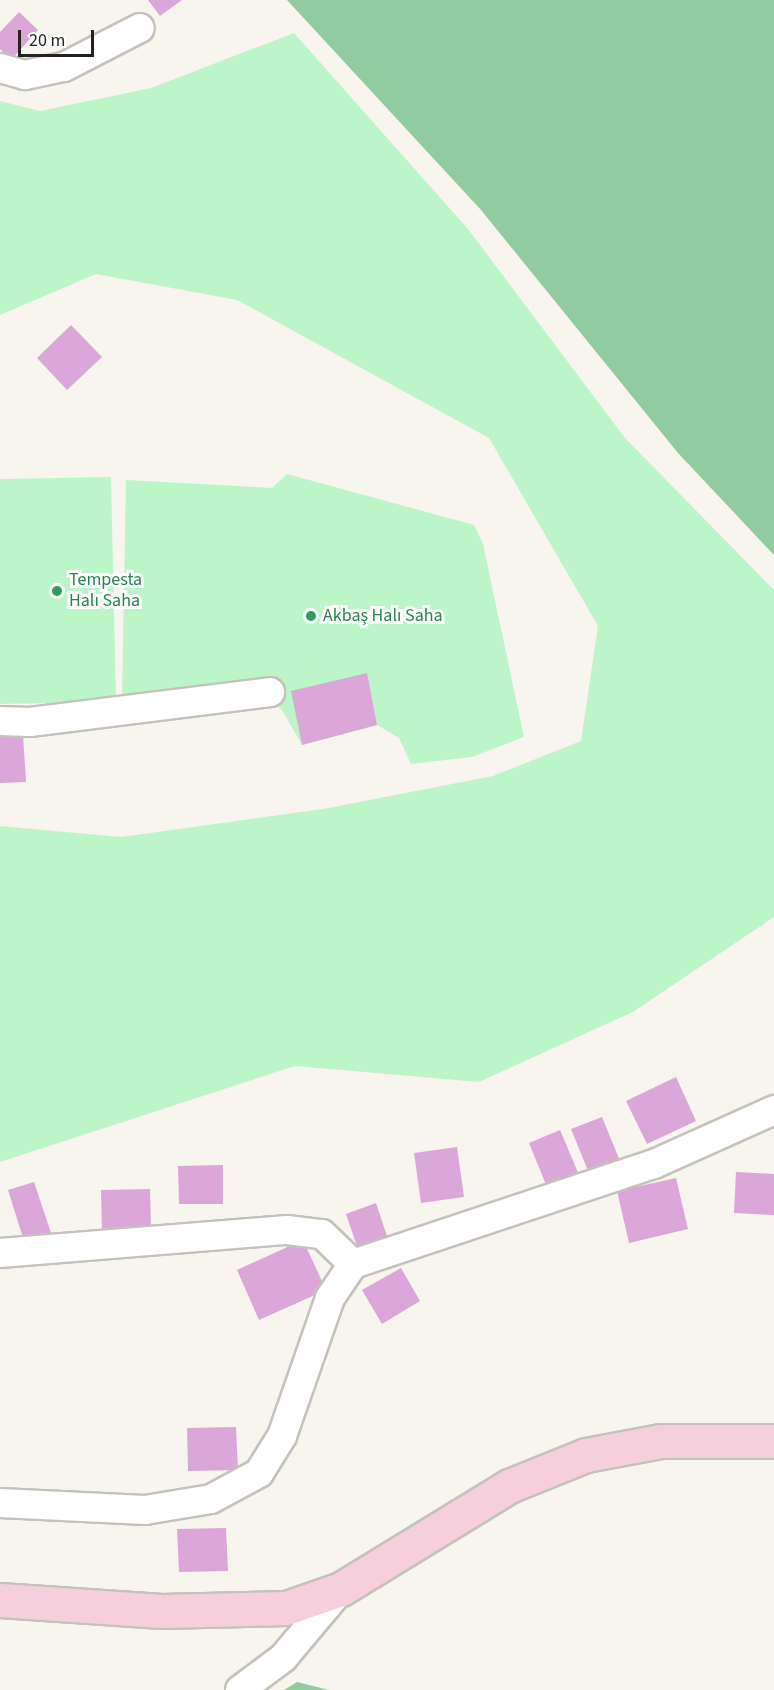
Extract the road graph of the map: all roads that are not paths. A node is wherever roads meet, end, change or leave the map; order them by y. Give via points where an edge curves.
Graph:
1 (140, 28) dead end
2 (0, 68) edge
3 (270, 692) dead end
4 (0, 721) edge
5 (774, 1110) edge
6 (0, 1253) edge
7 (353, 1264) junction
8 (774, 1441) edge
9 (0, 1503) edge
10 (341, 1589) junction
11 (0, 1600) edge
12 (240, 1690) edge

1 - 2 street via 64,67 25,75
3 - 4 street via 30,723
5 - 7 street via 654,1164
6 - 7 street via 287,1230 322,1234
7 - 9 street via 330,1299 282,1436 259,1473 211,1499 145,1510
8 - 10 street via 696,1438 586,1455 509,1486
10 - 11 street via 286,1608 162,1611
10 - 12 street via 284,1658

